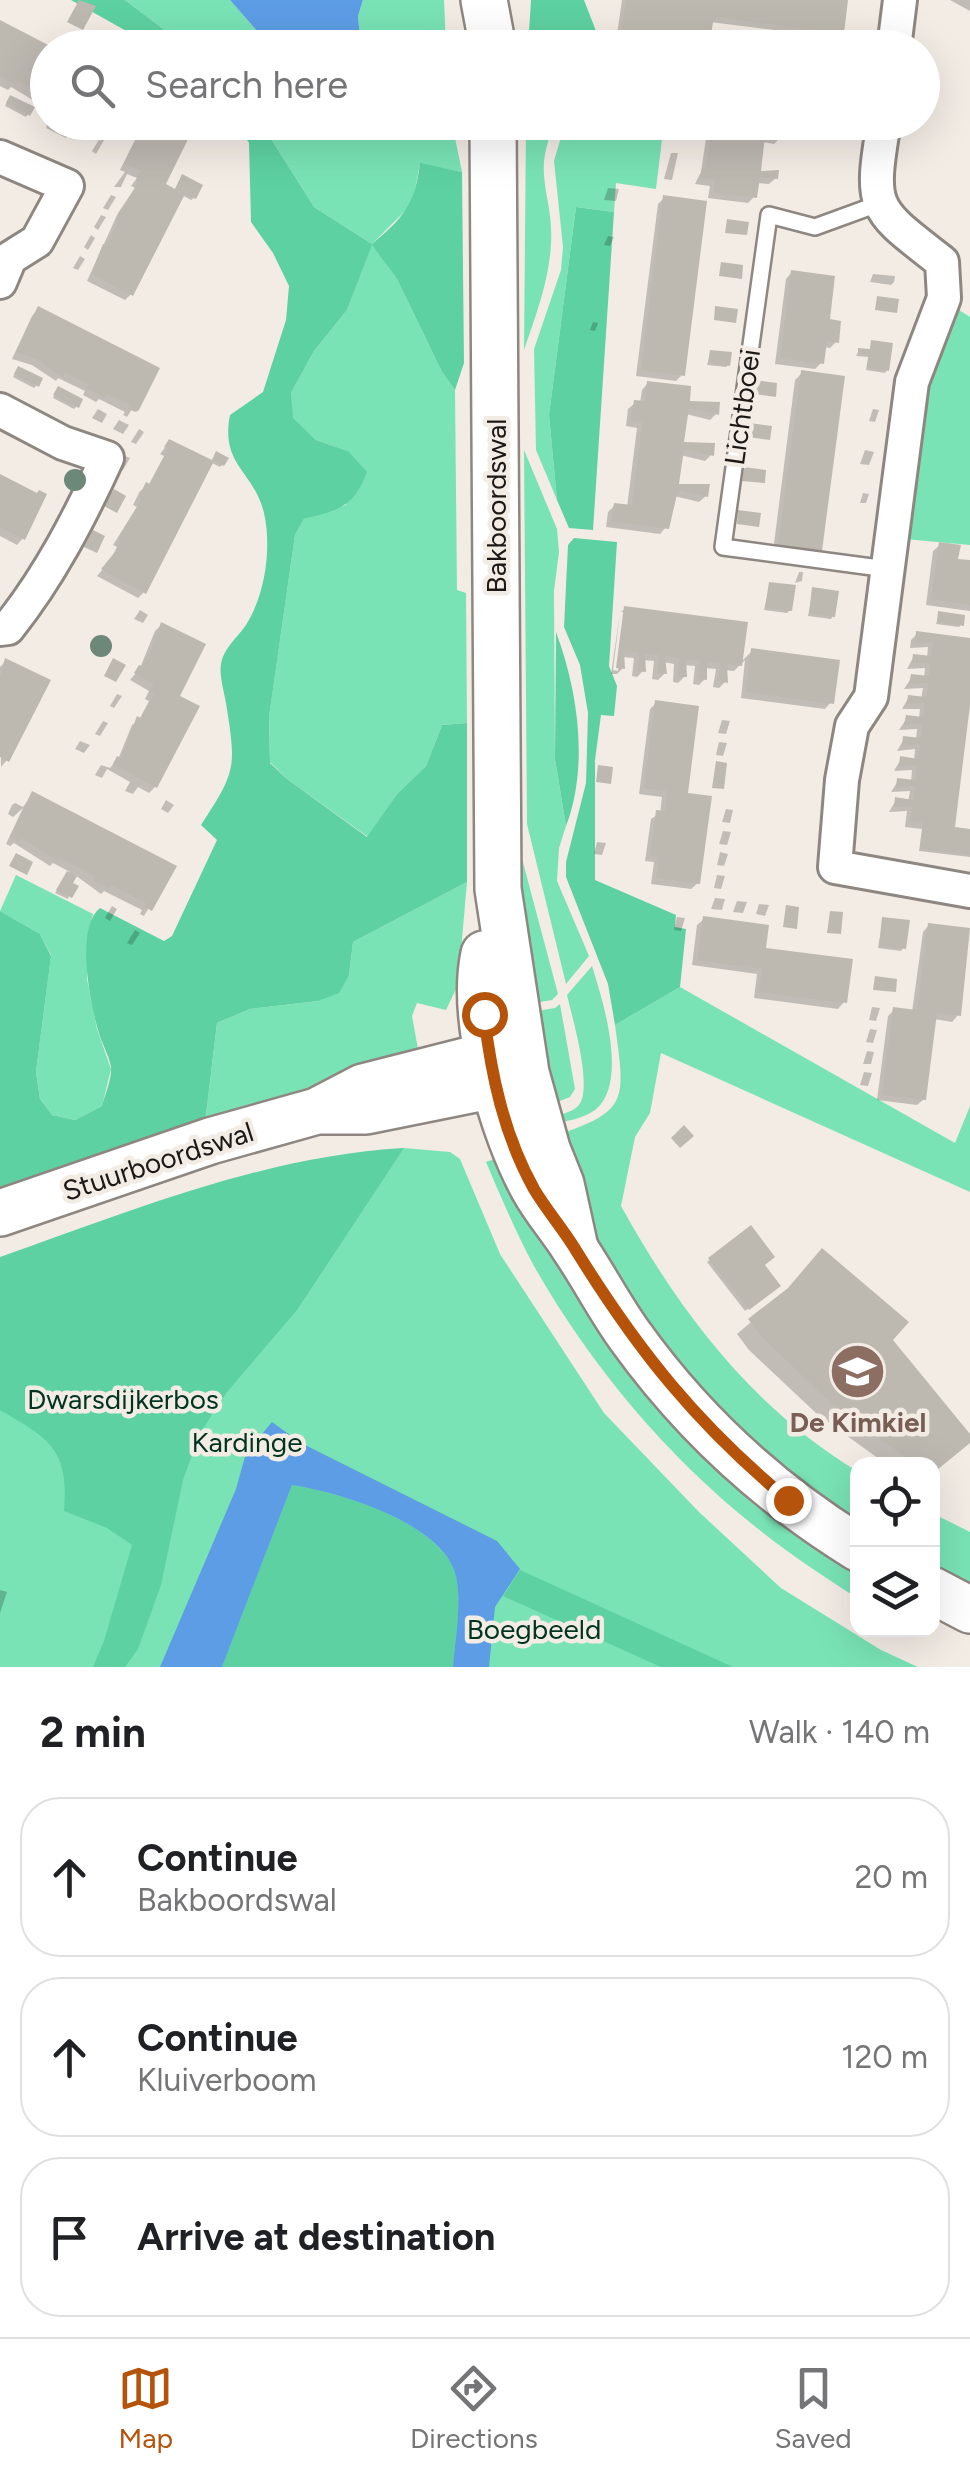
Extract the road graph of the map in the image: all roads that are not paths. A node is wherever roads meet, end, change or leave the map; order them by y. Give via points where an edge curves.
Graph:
1 (900, 0) edge
2 (896, 30) edge
3 (493, 140) edge
4 (881, 140) edge
5 (0, 157) edge
6 (878, 204) junction
7 (0, 282) edge
8 (0, 410) edge
9 (890, 570) junction
10 (0, 630) edge
11 (970, 891) edge
12 (503, 1067) junction
13 (0, 1213) edge
14 (857, 1547) edge
15 (940, 1594) edge
16 (970, 1610) edge

1 - 2 street
3 - 12 main road, Bakboordswal
4 - 6 street
5 - 7 street via 67,186 37,241 10,258
6 - 9 street via 942,262 944,298 912,382
6 - 9 lane, Lichtboei via 815,227 769,215 723,547
8 - 10 street via 107,458 82,514 24,609
9 - 11 street via 872,697 852,726 835,866
12 - 13 main road, Stuurboordswal via 363,1088 317,1112
12 - 14 main road, Bakboordswal via 520,1162 631,1337 704,1425 788,1500
15 - 16 main road

